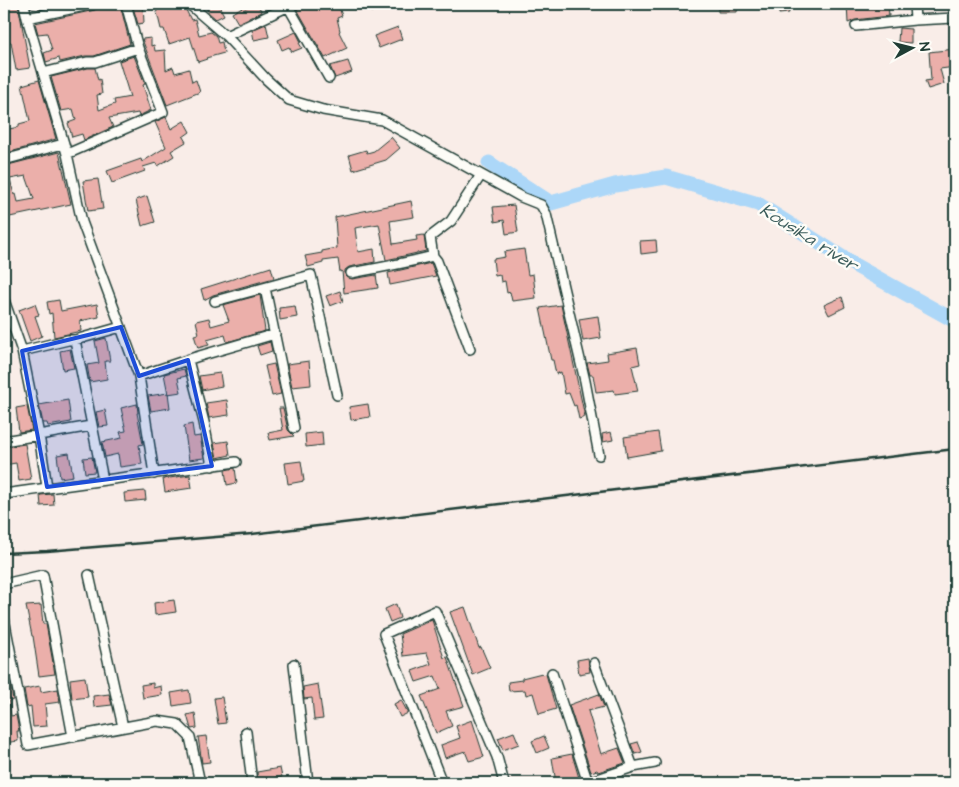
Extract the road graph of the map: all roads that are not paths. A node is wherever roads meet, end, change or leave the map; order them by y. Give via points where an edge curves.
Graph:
1 (24, 4) edge
2 (94, 4) edge
3 (126, 4) edge
4 (189, 4) edge
5 (914, 4) edge
6 (290, 5) edge
7 (27, 18) junction
8 (955, 18) edge
9 (915, 20) junction
10 (856, 26) dead end
11 (226, 36) junction
12 (138, 48) junction
13 (43, 73) junction
14 (329, 78) dead end
15 (63, 144) junction
16 (67, 154) junction
17 (4, 160) edge
18 (481, 175) junction
19 (433, 256) junction
20 (351, 273) dead end
21 (265, 288) junction
22 (4, 300) edge
23 (215, 301) dead end
24 (120, 327) junction
25 (275, 334) junction
26 (75, 340) junction
27 (470, 349) dead end
28 (22, 351) junction
29 (188, 360) junction
30 (138, 376) junction
31 (337, 396) dead end
32 (91, 426) junction
33 (294, 428) dead end
34 (39, 435) junction
35 (4, 440) edge
36 (599, 454) dead end
37 (236, 462) dead end
38 (212, 466) junction
39 (154, 474) junction
40 (103, 480) junction
41 (46, 487) junction
42 (4, 494) edge
43 (89, 575) dead end
44 (4, 584) edge
45 (4, 618) edge
46 (594, 663) dead end
47 (294, 664) dead end
48 (552, 673) dead end
49 (123, 727) junction
50 (246, 732) dead end
51 (73, 737) junction
52 (656, 763) dead end
53 (633, 767) junction
54 (200, 783) edge
55 (252, 783) edge
56 (308, 783) edge
57 (442, 783) edge
58 (504, 783) edge
59 (587, 783) edge

1 - 7 street
2 - 7 street
3 - 12 street
4 - 11 street
5 - 9 street
6 - 11 street
6 - 14 street
7 - 13 street
8 - 9 street
9 - 10 street
11 - 18 street via 289,100 323,110 382,120
12 - 13 street via 95,62
12 - 16 street via 163,112
13 - 15 street
15 - 16 street
15 - 17 street
16 - 24 street via 82,222
18 - 19 street via 451,221 430,237
18 - 36 street via 541,205 546,214
19 - 20 street
19 - 27 street
21 - 23 street
21 - 25 street
21 - 31 street via 311,275
22 - 28 street
24 - 26 street
24 - 30 street
25 - 29 street
25 - 33 street
26 - 28 street
26 - 32 street
28 - 34 street
29 - 30 street
29 - 38 street
30 - 39 street
32 - 34 street
32 - 40 street
34 - 35 street
34 - 41 street
37 - 38 street
38 - 39 street
39 - 40 street
40 - 41 street
41 - 42 street
43 - 49 street
44 - 51 street via 43,575
45 - 51 street via 28,745
46 - 53 street
47 - 56 street
48 - 59 street
49 - 51 street
49 - 54 street via 157,721 177,724 190,737
50 - 55 street
52 - 53 street
53 - 59 street
57 - 58 street via 384,634 435,611 497,758

